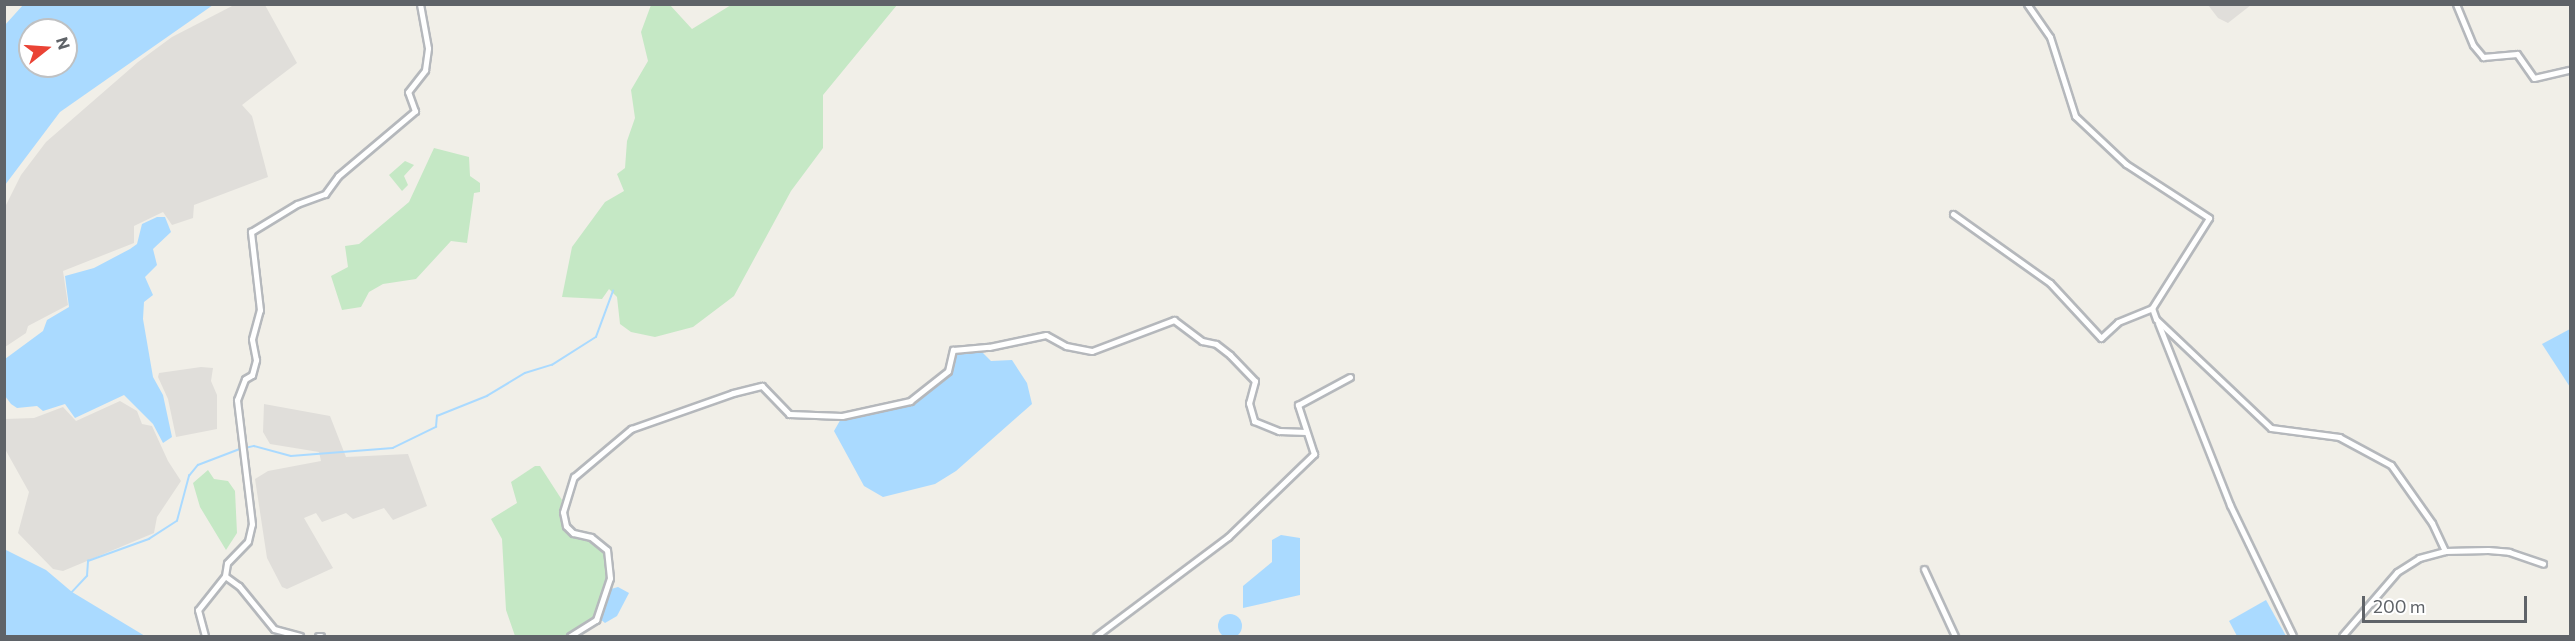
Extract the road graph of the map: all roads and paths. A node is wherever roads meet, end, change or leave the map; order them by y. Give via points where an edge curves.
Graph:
1 (420, 4) edge
2 (2027, 4) edge
3 (2456, 4) edge
4 (2571, 70) edge
5 (1953, 213) dead end
6 (2152, 308) junction
7 (2156, 319) junction
8 (1350, 377) dead end
9 (1306, 432) junction
10 (2445, 551) junction
11 (2543, 564) dead end
12 (1924, 569) dead end
13 (225, 576) junction
14 (205, 636) edge
15 (300, 636) edge
16 (570, 636) edge
17 (1096, 636) edge
18 (1955, 636) edge
19 (2293, 636) edge
20 (2342, 636) edge

1 - 13 street via 428,48 425,70 408,92 415,111 338,176 324,194 297,204 251,232 260,310 252,339 256,360 237,400 252,524 248,541 227,563
2 - 6 street via 2050,37 2075,116 2126,164 2208,218
3 - 4 street via 2473,45 2483,57 2517,54 2534,78
5 - 6 street via 2050,284 2101,338 2118,322
6 - 7 street
7 - 10 street via 2271,428 2339,437 2391,465 2432,522
7 - 19 street via 2230,505
8 - 9 street via 1298,405
9 - 16 street via 1278,430 1254,421 1249,403 1255,381 1216,344 1202,341 1174,320 1092,351 1066,346 1046,335 953,350 948,371 910,401 842,416 789,414 762,386 708,400 631,429 574,477 563,512 566,526 573,533 591,537 608,552 610,578 596,620
9 - 17 street via 1314,454 1278,490 1228,537
10 - 11 street via 2509,552
10 - 20 street via 2419,558 2397,572
12 - 18 street
13 - 14 street via 197,612
13 - 15 street via 239,586 274,629

